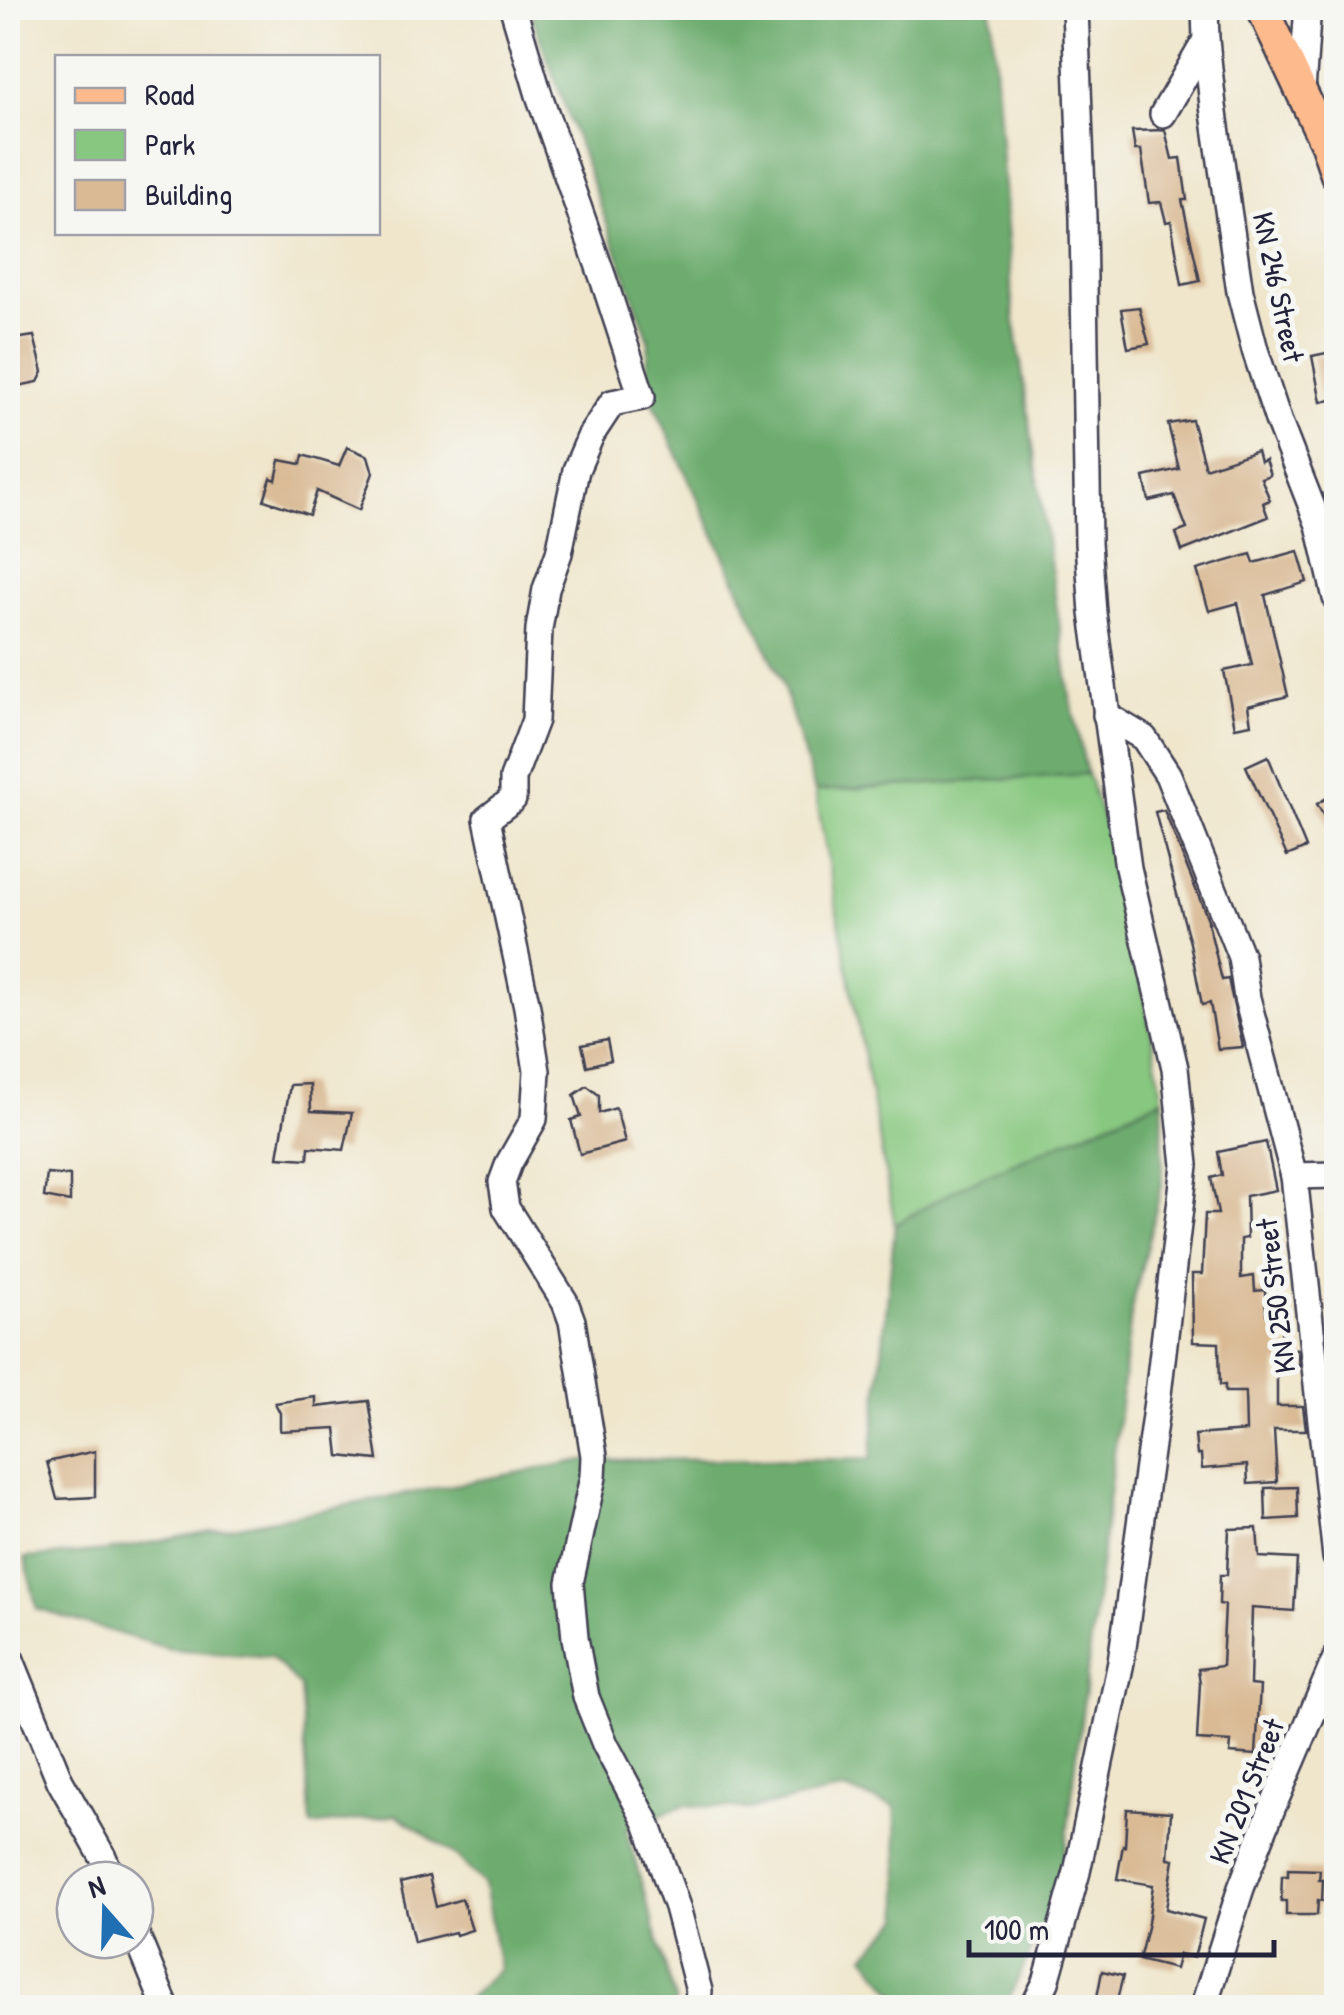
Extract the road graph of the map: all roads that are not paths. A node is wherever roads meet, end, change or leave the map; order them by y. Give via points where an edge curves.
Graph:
1 (513, 8) edge
2 (1074, 8) edge
3 (1204, 8) edge
4 (1262, 8) edge
5 (1304, 8) edge
6 (1206, 40) junction
7 (1302, 91) junction
8 (1163, 114) dead end
9 (1331, 143) edge
10 (1336, 174) edge
11 (1336, 598) edge
12 (1106, 715) junction
13 (1336, 1175) edge
14 (1294, 1176) junction
15 (1336, 1558) edge
16 (8, 1652) edge
17 (1336, 1658) edge
18 (105, 1860) edge
19 (146, 1960) edge
20 (1204, 2005) edge
21 (166, 2008) edge
22 (698, 2008) edge
23 (1033, 2008) edge

1 - 22 street via 642,397 612,404 576,470 539,629 534,720 514,778 514,799 488,819 537,1071 534,1118 502,1182 506,1208 572,1321 594,1456 570,1584 586,1697 647,1823 678,1907
2 - 12 street via 1088,543
3 - 6 street, KN 246 Street
4 - 7 main road
5 - 7 street
6 - 8 street
6 - 11 street, KN 246 Street via 1240,292 1278,420 1319,525
7 - 9 main road
9 - 10 main road
12 - 14 street, KN 250 Street via 1144,738 1168,775 1241,956
12 - 23 street via 1128,868 1175,1068 1185,1165 1122,1662 1078,1872
13 - 14 street
14 - 15 street, KN 250 Street
16 - 18 street via 60,1781
17 - 20 street, KN 201 Street via 1241,1888
19 - 21 street

